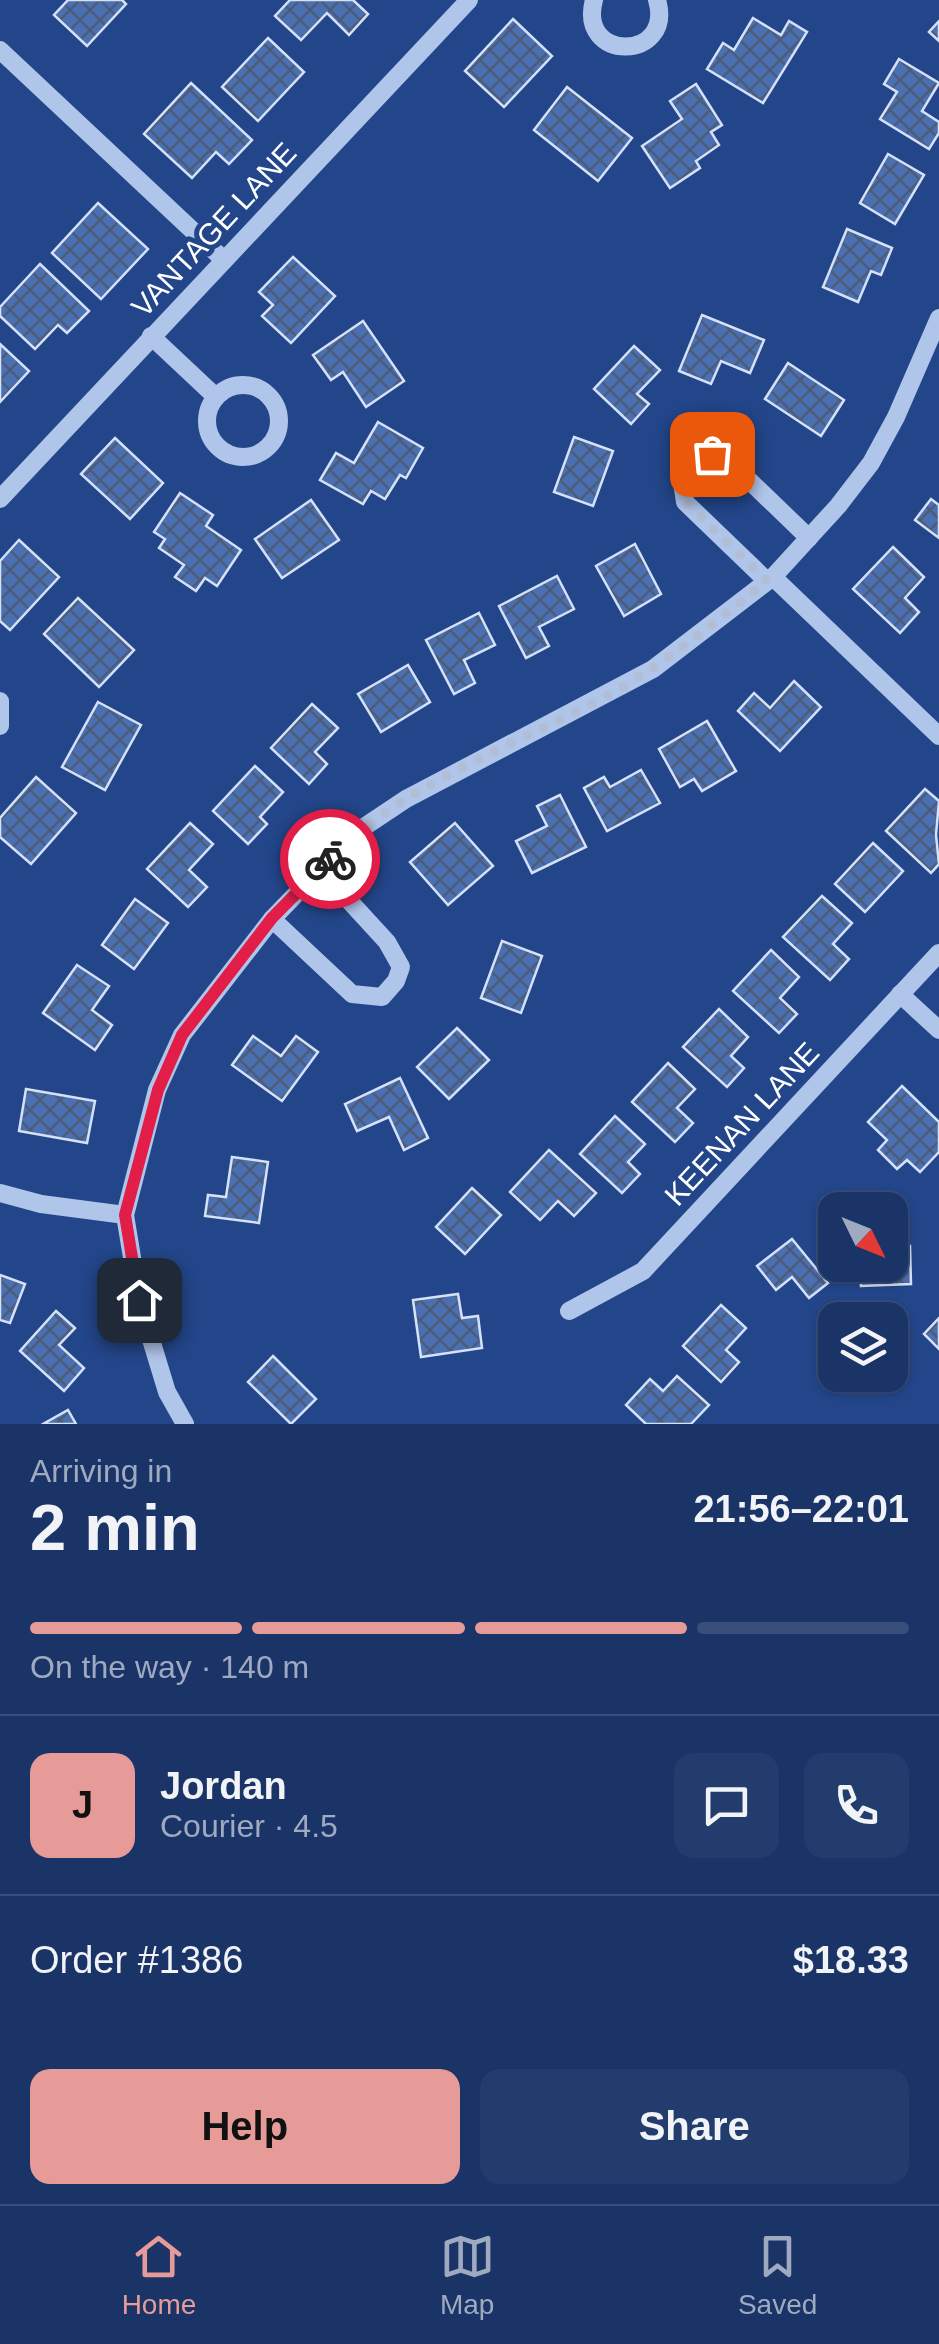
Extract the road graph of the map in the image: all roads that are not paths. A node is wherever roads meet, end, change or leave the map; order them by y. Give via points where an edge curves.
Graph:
1 (469, 0) edge
2 (594, 0) edge
3 (658, 0) edge
4 (0, 50) edge
5 (224, 260) junction
6 (939, 318) edge
7 (151, 336) junction
8 (216, 397) junction
9 (0, 499) edge
10 (809, 538) junction
11 (770, 579) junction
12 (0, 701) edge
13 (0, 726) edge
14 (939, 736) edge
15 (320, 869) junction
16 (272, 918) junction
17 (939, 952) edge
18 (900, 994) junction
19 (939, 1030) edge
20 (0, 1193) edge
21 (125, 1215) junction
22 (569, 1311) dead end
23 (185, 1424) edge

1 - 5 street, VANTAGE LANE
2 - 3 street via 591,14 599,34 628,48 656,29
4 - 5 street
5 - 7 street, VANTAGE LANE
6 - 10 street via 871,463
7 - 8 street
7 - 9 street, VANTAGE LANE
8 - 8 street via 246,384 267,394 279,413 271,445 248,457 224,452 208,432
10 - 11 street
10 - 11 street via 727,459 712,454 688,464 680,476 685,502
11 - 14 street
11 - 15 street via 653,670 406,799 355,834
12 - 13 street
15 - 16 street
15 - 16 street via 387,942 401,967 382,997 352,994
16 - 21 street via 182,1035 158,1090
17 - 18 street, KEENAN LANE
18 - 19 street
18 - 22 street, KEENAN LANE via 642,1272
20 - 21 street
21 - 23 street via 139,1300 167,1392

